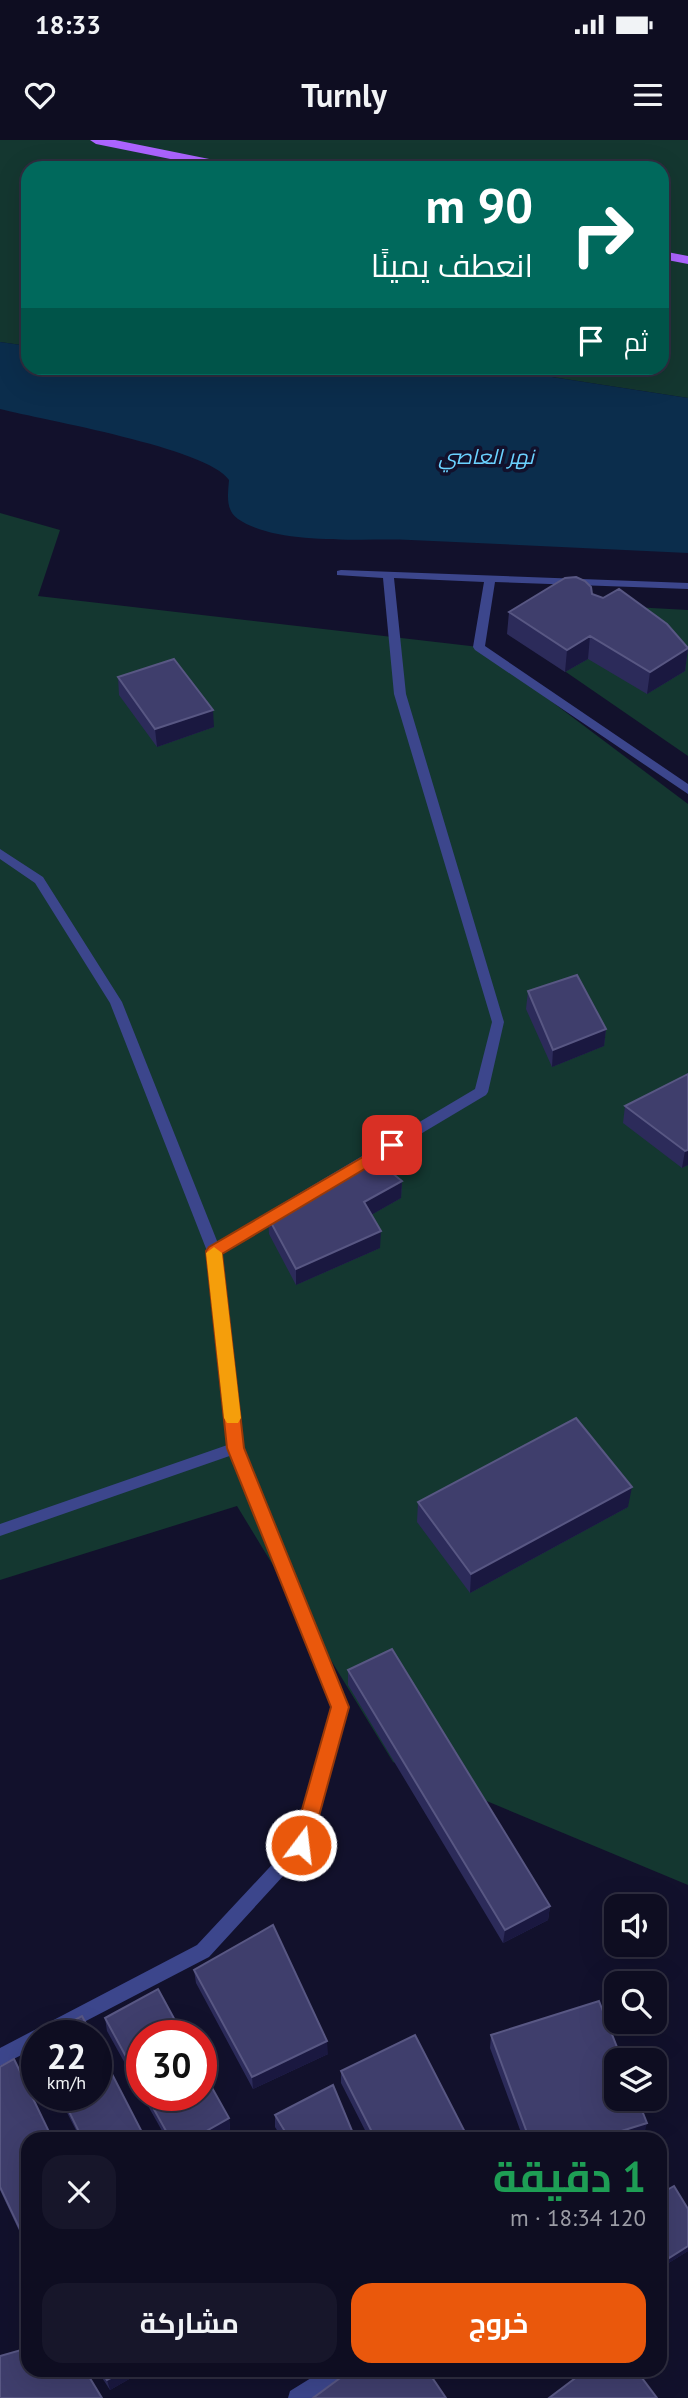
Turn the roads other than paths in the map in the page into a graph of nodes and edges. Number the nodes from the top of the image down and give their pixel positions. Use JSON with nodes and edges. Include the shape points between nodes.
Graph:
{"nodes":[{"id":1,"x":96,"y":140,"type":"edge"},
{"id":2,"x":200,"y":161,"type":"edge"},
{"id":3,"x":669,"y":256,"type":"edge"},
{"id":4,"x":688,"y":260,"type":"edge"},
{"id":5,"x":341,"y":573,"type":"dead end"},
{"id":6,"x":388,"y":574,"type":"junction"},
{"id":7,"x":491,"y":579,"type":"junction"},
{"id":8,"x":688,"y":586,"type":"edge"},
{"id":9,"x":688,"y":790,"type":"edge"},
{"id":10,"x":0,"y":853,"type":"edge"},
{"id":11,"x":214,"y":1251,"type":"junction"},
{"id":12,"x":236,"y":1448,"type":"junction"},
{"id":13,"x":0,"y":1530,"type":"edge"},
{"id":14,"x":71,"y":2020,"type":"edge"},
{"id":15,"x":21,"y":2046,"type":"edge"},
{"id":16,"x":0,"y":2057,"type":"edge"},
{"id":17,"x":329,"y":2377,"type":"edge"},
{"id":18,"x":297,"y":2398,"type":"edge"}],
"edges":[{"from":1,"to":2,"type":"main road"},
{"from":3,"to":4,"type":"main road"},
{"from":5,"to":6,"type":"street"},
{"from":6,"to":7,"type":"street"},
{"from":6,"to":11,"type":"street","via":[[400,694],[498,1021],[481,1092]]},
{"from":7,"to":8,"type":"street"},
{"from":7,"to":9,"type":"street","via":[[479,647]]},
{"from":10,"to":11,"type":"street","via":[[39,880],[116,1002]]},
{"from":11,"to":12,"type":"street"},
{"from":12,"to":13,"type":"street"},
{"from":12,"to":14,"type":"street","via":[[340,1707],[301,1845],[203,1951]]},
{"from":15,"to":16,"type":"street"},
{"from":17,"to":18,"type":"street"}]}
